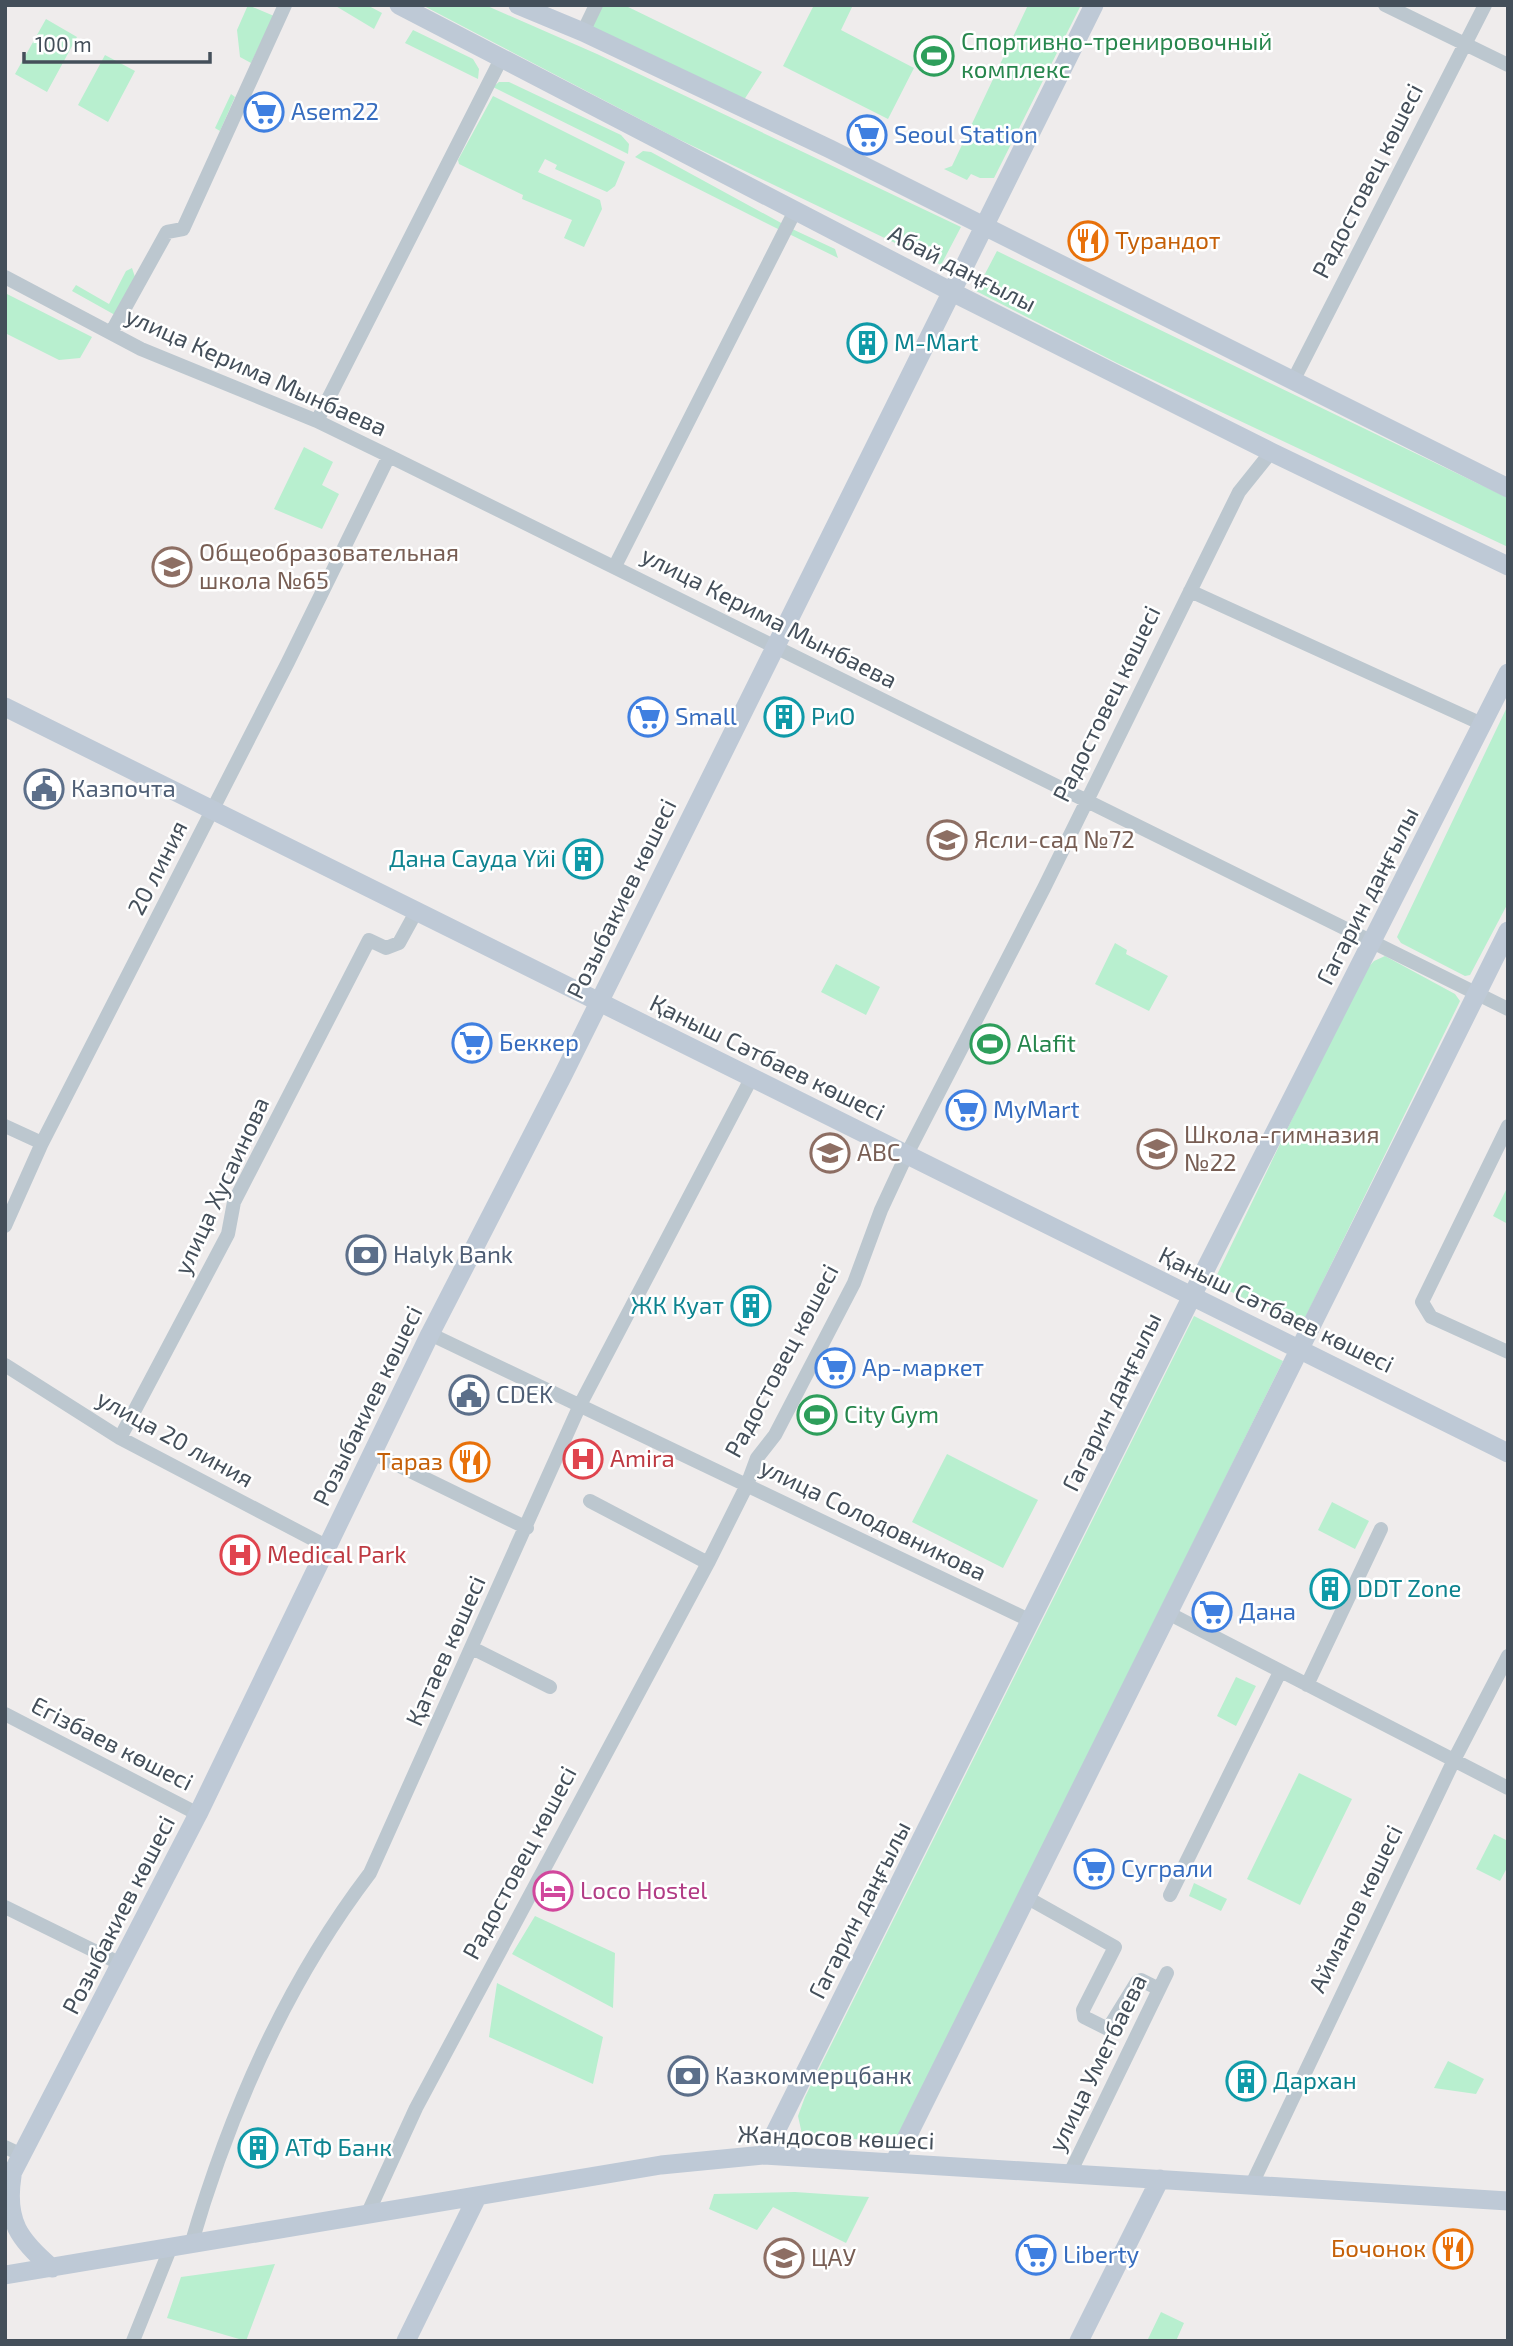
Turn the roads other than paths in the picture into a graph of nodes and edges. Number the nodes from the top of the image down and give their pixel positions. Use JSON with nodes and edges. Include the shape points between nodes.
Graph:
{"nodes":[{"id":1,"x":285,"y":5,"type":"edge"},
{"id":2,"x":399,"y":5,"type":"edge"},
{"id":3,"x":519,"y":5,"type":"edge"},
{"id":4,"x":596,"y":5,"type":"edge"},
{"id":5,"x":1094,"y":5,"type":"edge"},
{"id":6,"x":1385,"y":5,"type":"edge"},
{"id":7,"x":1485,"y":5,"type":"edge"},
{"id":8,"x":583,"y":32,"type":"junction"},
{"id":9,"x":1466,"y":44,"type":"junction"},
{"id":10,"x":501,"y":59,"type":"junction"},
{"id":11,"x":1508,"y":65,"type":"edge"},
{"id":12,"x":795,"y":211,"type":"junction"},
{"id":13,"x":983,"y":227,"type":"junction"},
{"id":14,"x":5,"y":277,"type":"edge"},
{"id":15,"x":952,"y":292,"type":"junction"},
{"id":16,"x":111,"y":333,"type":"junction"},
{"id":17,"x":1294,"y":379,"type":"junction"},
{"id":18,"x":317,"y":421,"type":"junction"},
{"id":19,"x":1270,"y":452,"type":"junction"},
{"id":20,"x":389,"y":456,"type":"junction"},
{"id":21,"x":1508,"y":488,"type":"edge"},
{"id":22,"x":615,"y":566,"type":"junction"},
{"id":23,"x":1508,"y":566,"type":"edge"},
{"id":24,"x":1190,"y":591,"type":"junction"},
{"id":25,"x":774,"y":646,"type":"junction"},
{"id":26,"x":1508,"y":673,"type":"edge"},
{"id":27,"x":5,"y":707,"type":"edge"},
{"id":28,"x":1482,"y":724,"type":"junction"},
{"id":29,"x":1087,"y":801,"type":"junction"},
{"id":30,"x":213,"y":810,"type":"junction"},
{"id":31,"x":416,"y":912,"type":"junction"},
{"id":32,"x":1508,"y":931,"type":"edge"},
{"id":33,"x":1374,"y":940,"type":"junction"},
{"id":34,"x":1476,"y":992,"type":"junction"},
{"id":35,"x":599,"y":1002,"type":"junction"},
{"id":36,"x":1508,"y":1009,"type":"edge"},
{"id":37,"x":752,"y":1077,"type":"junction"},
{"id":38,"x":5,"y":1126,"type":"edge"},
{"id":39,"x":1508,"y":1126,"type":"edge"},
{"id":40,"x":42,"y":1143,"type":"junction"},
{"id":41,"x":906,"y":1154,"type":"junction"},
{"id":42,"x":5,"y":1226,"type":"edge"},
{"id":43,"x":1192,"y":1295,"type":"junction"},
{"id":44,"x":430,"y":1335,"type":"junction"},
{"id":45,"x":1300,"y":1349,"type":"junction"},
{"id":46,"x":1508,"y":1352,"type":"edge"},
{"id":47,"x":5,"y":1365,"type":"edge"},
{"id":48,"x":580,"y":1405,"type":"junction"},
{"id":49,"x":120,"y":1438,"type":"junction"},
{"id":50,"x":373,"y":1453,"type":"junction"},
{"id":51,"x":1508,"y":1453,"type":"edge"},
{"id":52,"x":747,"y":1485,"type":"junction"},
{"id":53,"x":590,"y":1501,"type":"dead end"},
{"id":54,"x":527,"y":1528,"type":"junction"},
{"id":55,"x":1381,"y":1529,"type":"dead end"},
{"id":56,"x":327,"y":1546,"type":"junction"},
{"id":57,"x":708,"y":1563,"type":"junction"},
{"id":58,"x":1168,"y":1613,"type":"junction"},
{"id":59,"x":1031,"y":1621,"type":"junction"},
{"id":60,"x":472,"y":1648,"type":"junction"},
{"id":61,"x":1508,"y":1656,"type":"edge"},
{"id":62,"x":1280,"y":1672,"type":"junction"},
{"id":63,"x":1307,"y":1685,"type":"junction"},
{"id":64,"x":550,"y":1687,"type":"dead end"},
{"id":65,"x":5,"y":1714,"type":"edge"},
{"id":66,"x":1454,"y":1760,"type":"junction"},
{"id":67,"x":1508,"y":1788,"type":"edge"},
{"id":68,"x":198,"y":1814,"type":"junction"},
{"id":69,"x":1170,"y":1895,"type":"dead end"},
{"id":70,"x":1027,"y":1897,"type":"junction"},
{"id":71,"x":5,"y":1907,"type":"edge"},
{"id":72,"x":121,"y":1964,"type":"junction"},
{"id":73,"x":1167,"y":1973,"type":"dead end"},
{"id":74,"x":1159,"y":1989,"type":"junction"},
{"id":75,"x":764,"y":2155,"type":"junction"},
{"id":76,"x":894,"y":2164,"type":"junction"},
{"id":77,"x":11,"y":2165,"type":"edge"},
{"id":78,"x":1070,"y":2173,"type":"junction"},
{"id":79,"x":1160,"y":2179,"type":"junction"},
{"id":80,"x":1252,"y":2184,"type":"junction"},
{"id":81,"x":477,"y":2197,"type":"junction"},
{"id":82,"x":1508,"y":2201,"type":"edge"},
{"id":83,"x":367,"y":2215,"type":"junction"},
{"id":84,"x":191,"y":2245,"type":"junction"},
{"id":85,"x":170,"y":2249,"type":"junction"},
{"id":86,"x":52,"y":2268,"type":"junction"},
{"id":87,"x":5,"y":2275,"type":"edge"},
{"id":88,"x":133,"y":2341,"type":"edge"},
{"id":89,"x":406,"y":2341,"type":"edge"},
{"id":90,"x":1079,"y":2341,"type":"edge"}],
"edges":[{"from":1,"to":16,"type":"street","via":[[183,229],[167,232]]},
{"from":2,"to":10,"type":"main road","name":"Абай даңғылы"},
{"from":3,"to":8,"type":"main road","name":"Абай даңғылы"},
{"from":4,"to":8,"type":"street"},
{"from":5,"to":13,"type":"main road"},
{"from":6,"to":9,"type":"street"},
{"from":7,"to":9,"type":"street","name":"Радостовец көшесі"},
{"from":8,"to":13,"type":"main road","name":"Абай даңғылы"},
{"from":9,"to":11,"type":"street"},
{"from":9,"to":17,"type":"street","name":"Радостовец көшесі"},
{"from":10,"to":12,"type":"main road","name":"Абай даңғылы"},
{"from":10,"to":18,"type":"street"},
{"from":12,"to":15,"type":"main road","name":"Абай даңғылы"},
{"from":12,"to":22,"type":"street"},
{"from":13,"to":15,"type":"main road"},
{"from":13,"to":17,"type":"main road","name":"Абай даңғылы"},
{"from":14,"to":16,"type":"street","name":"улица Керима Мынбаева"},
{"from":15,"to":19,"type":"main road","name":"Абай даңғылы"},
{"from":15,"to":25,"type":"main road","name":"Розыбакиев көшесі"},
{"from":16,"to":18,"type":"street","name":"улица Керима Мынбаева"},
{"from":17,"to":21,"type":"main road","name":"Абай даңғылы"},
{"from":18,"to":20,"type":"street","name":"улица Керима Мынбаева"},
{"from":19,"to":23,"type":"main road","name":"Абай даңғылы"},
{"from":19,"to":24,"type":"street","name":"Радостовец көшесі","via":[[1239,492]]},
{"from":20,"to":22,"type":"street","name":"улица Керима Мынбаева"},
{"from":20,"to":30,"type":"street","name":"20 линия"},
{"from":22,"to":25,"type":"street","name":"улица Керима Мынбаева"},
{"from":24,"to":28,"type":"street"},
{"from":24,"to":29,"type":"street","name":"Радостовец көшесі"},
{"from":25,"to":29,"type":"street","name":"улица Керима Мынбаева"},
{"from":25,"to":35,"type":"main road","name":"Розыбакиев көшесі"},
{"from":26,"to":28,"type":"main road","name":"Гагарин даңғылы"},
{"from":27,"to":30,"type":"main road","name":"Қаныш Сәтбаев көшесі"},
{"from":28,"to":33,"type":"main road","name":"Гагарин даңғылы"},
{"from":29,"to":33,"type":"street","name":"улица Керима Мынбаева"},
{"from":29,"to":41,"type":"street","name":"Радостовец көшесі"},
{"from":30,"to":31,"type":"main road","name":"Қаныш Сәтбаев көшесі"},
{"from":30,"to":40,"type":"street","name":"20 линия"},
{"from":31,"to":35,"type":"main road","name":"Қаныш Сәтбаев көшесі"},
{"from":31,"to":49,"type":"street","name":"улица Хусаинова","via":[[399,943],[386,948],[369,940],[234,1202],[228,1234]]},
{"from":32,"to":34,"type":"main road"},
{"from":33,"to":34,"type":"street","name":"улица Керима Мынбаева"},
{"from":33,"to":43,"type":"main road","name":"Гагарин даңғылы"},
{"from":34,"to":36,"type":"street","name":"улица Керима Мынбаева"},
{"from":34,"to":45,"type":"main road"},
{"from":35,"to":37,"type":"main road","name":"Қаныш Сәтбаев көшесі"},
{"from":35,"to":44,"type":"main road","name":"Розыбакиев көшесі"},
{"from":37,"to":41,"type":"main road","name":"Қаныш Сәтбаев көшесі"},
{"from":37,"to":48,"type":"street","name":"Қатаев көшесі"},
{"from":38,"to":40,"type":"street"},
{"from":39,"to":46,"type":"street","via":[[1422,1302],[1431,1317]]},
{"from":40,"to":42,"type":"street","name":"20 линия"},
{"from":41,"to":43,"type":"main road","name":"Қаныш Сәтбаев көшесі"},
{"from":41,"to":52,"type":"street","name":"Радостовец көшесі","via":[[854,1283],[775,1435],[757,1458]]},
{"from":43,"to":45,"type":"main road","name":"Қаныш Сәтбаев көшесі"},
{"from":43,"to":59,"type":"main road","name":"Гагарин даңғылы"},
{"from":44,"to":48,"type":"street","name":"улица Солодовникова"},
{"from":44,"to":50,"type":"main road","name":"Розыбакиев көшесі"},
{"from":45,"to":51,"type":"main road","name":"Қаныш Сәтбаев көшесі"},
{"from":45,"to":58,"type":"main road"},
{"from":47,"to":49,"type":"street","name":"улица 20 линия"},
{"from":48,"to":52,"type":"street","name":"улица Солодовникова"},
{"from":48,"to":54,"type":"street","name":"Қатаев көшесі"},
{"from":49,"to":56,"type":"street","name":"улица 20 линия"},
{"from":50,"to":54,"type":"street"},
{"from":50,"to":56,"type":"main road","name":"Розыбакиев көшесі"},
{"from":52,"to":57,"type":"street","name":"Радостовец көшесі"},
{"from":52,"to":59,"type":"street","name":"улица Солодовникова"},
{"from":53,"to":57,"type":"street"},
{"from":54,"to":60,"type":"street","name":"Қатаев көшесі"},
{"from":55,"to":63,"type":"street"},
{"from":56,"to":68,"type":"main road","name":"Розыбакиев көшесі"},
{"from":57,"to":83,"type":"street","name":"Радостовец көшесі","via":[[416,2108]]},
{"from":58,"to":62,"type":"street"},
{"from":58,"to":70,"type":"main road"},
{"from":59,"to":75,"type":"main road","name":"Гагарин даңғылы"},
{"from":60,"to":64,"type":"street"},
{"from":60,"to":84,"type":"street","name":"Қатаев көшесі","via":[[370,1872],[332,1922],[271,2036],[208,2187]]},
{"from":61,"to":66,"type":"street","name":"Айманов көшесі"},
{"from":62,"to":63,"type":"street"},
{"from":62,"to":69,"type":"street"},
{"from":63,"to":66,"type":"street"},
{"from":65,"to":68,"type":"street","name":"Егізбаев көшесі"},
{"from":66,"to":67,"type":"street"},
{"from":66,"to":80,"type":"street","name":"Айманов көшесі"},
{"from":68,"to":72,"type":"main road","name":"Розыбакиев көшесі"},
{"from":70,"to":74,"type":"street","via":[[1115,1947],[1083,2010],[1084,2017],[1108,2029],[1137,1982]]},
{"from":70,"to":76,"type":"main road"},
{"from":71,"to":72,"type":"street"},
{"from":72,"to":77,"type":"main road","name":"Розыбакиев көшесі"},
{"from":73,"to":74,"type":"street","name":"улица Уметбаева"},
{"from":74,"to":78,"type":"street","name":"улица Уметбаева"},
{"from":75,"to":76,"type":"main road","name":"Жандосов көшесі"},
{"from":75,"to":81,"type":"main road","name":"Жандосов көшесі","via":[[661,2165]]},
{"from":76,"to":78,"type":"main road","name":"Жандосов көшесі"},
{"from":77,"to":86,"type":"main road","via":[[9,2197],[17,2231],[28,2248]]},
{"from":78,"to":79,"type":"main road","name":"Жандосов көшесі"},
{"from":79,"to":80,"type":"main road","name":"Жандосов көшесі"},
{"from":79,"to":90,"type":"main road"},
{"from":80,"to":82,"type":"main road","name":"Жандосов көшесі"},
{"from":81,"to":83,"type":"main road","name":"Жандосов көшесі"},
{"from":81,"to":89,"type":"main road"},
{"from":83,"to":84,"type":"main road","name":"Жандосов көшесі"},
{"from":84,"to":85,"type":"main road","name":"Жандосов көшесі"},
{"from":85,"to":86,"type":"main road"},
{"from":85,"to":88,"type":"street"},
{"from":86,"to":87,"type":"main road"}]}
